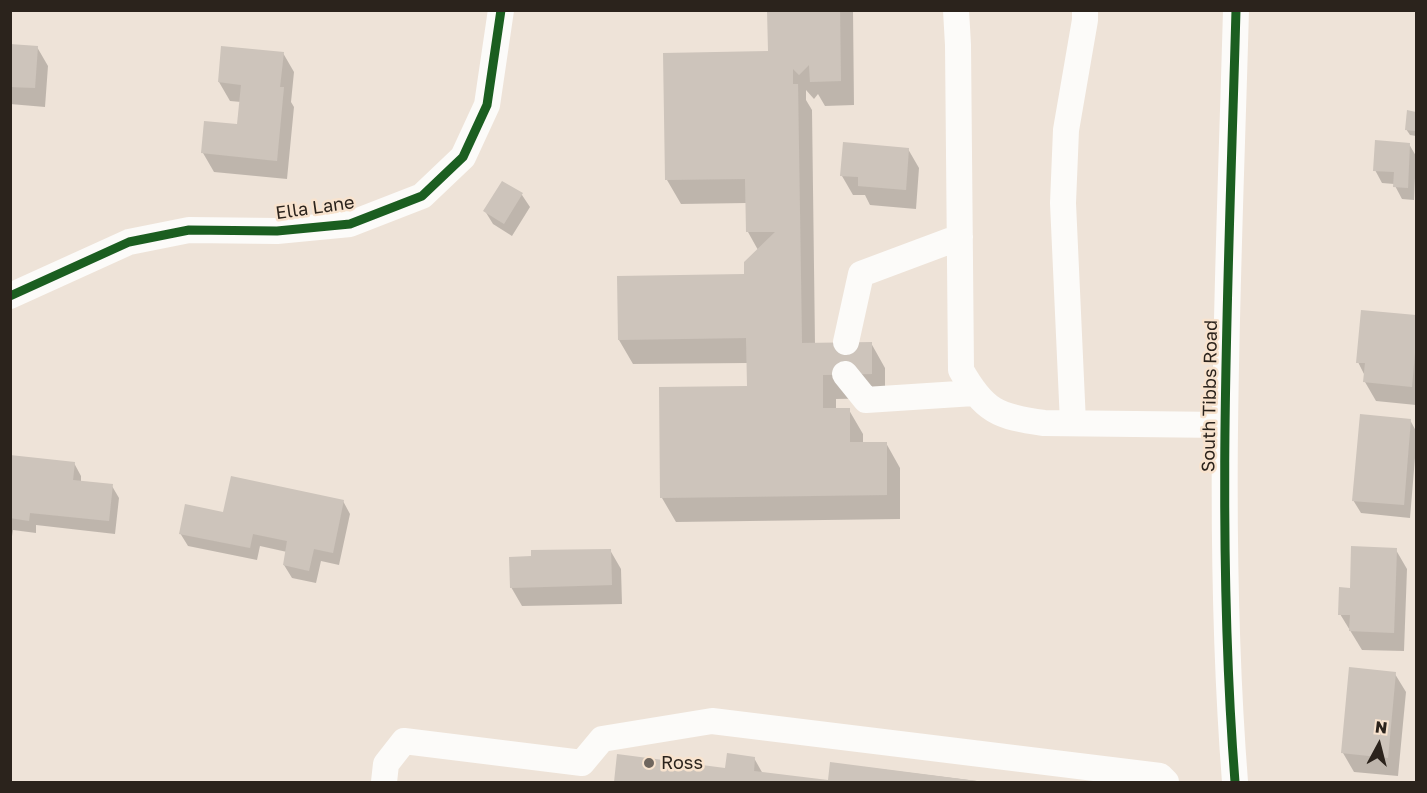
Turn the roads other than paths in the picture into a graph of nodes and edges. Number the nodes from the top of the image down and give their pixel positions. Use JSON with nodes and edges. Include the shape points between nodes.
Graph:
{"nodes":[{"id":1,"x":501,"y":10,"type":"edge"},
{"id":2,"x":956,"y":10,"type":"edge"},
{"id":3,"x":1085,"y":10,"type":"edge"},
{"id":4,"x":1236,"y":10,"type":"edge"},
{"id":5,"x":960,"y":237,"type":"junction"},
{"id":6,"x":10,"y":296,"type":"edge"},
{"id":7,"x":846,"y":342,"type":"dead end"},
{"id":8,"x":845,"y":374,"type":"dead end"},
{"id":9,"x":974,"y":393,"type":"junction"},
{"id":10,"x":1073,"y":423,"type":"junction"},
{"id":11,"x":1225,"y":425,"type":"junction"},
{"id":12,"x":384,"y":783,"type":"edge"},
{"id":13,"x":1166,"y":783,"type":"edge"},
{"id":14,"x":1235,"y":783,"type":"edge"}],
"edges":[{"from":1,"to":6,"type":"street","name":"Ella Lane","via":[[487,105],[463,158],[422,196],[350,224],[277,231],[189,230],[129,242]]},
{"from":2,"to":5,"type":"street"},
{"from":3,"to":10,"type":"street","via":[[1066,130],[1063,203]]},
{"from":4,"to":11,"type":"street","name":"South Tibbs Road"},
{"from":5,"to":7,"type":"street","via":[[861,274]]},
{"from":5,"to":9,"type":"street","via":[[962,370]]},
{"from":8,"to":9,"type":"street","via":[[866,400]]},
{"from":9,"to":10,"type":"street","via":[[990,408],[1014,419]]},
{"from":10,"to":11,"type":"street"},
{"from":11,"to":14,"type":"street","name":"South Tibbs Road","via":[[1228,695]]},
{"from":12,"to":13,"type":"street","via":[[386,764],[404,741],[582,763],[602,739],[712,721],[1161,776]]}]}
